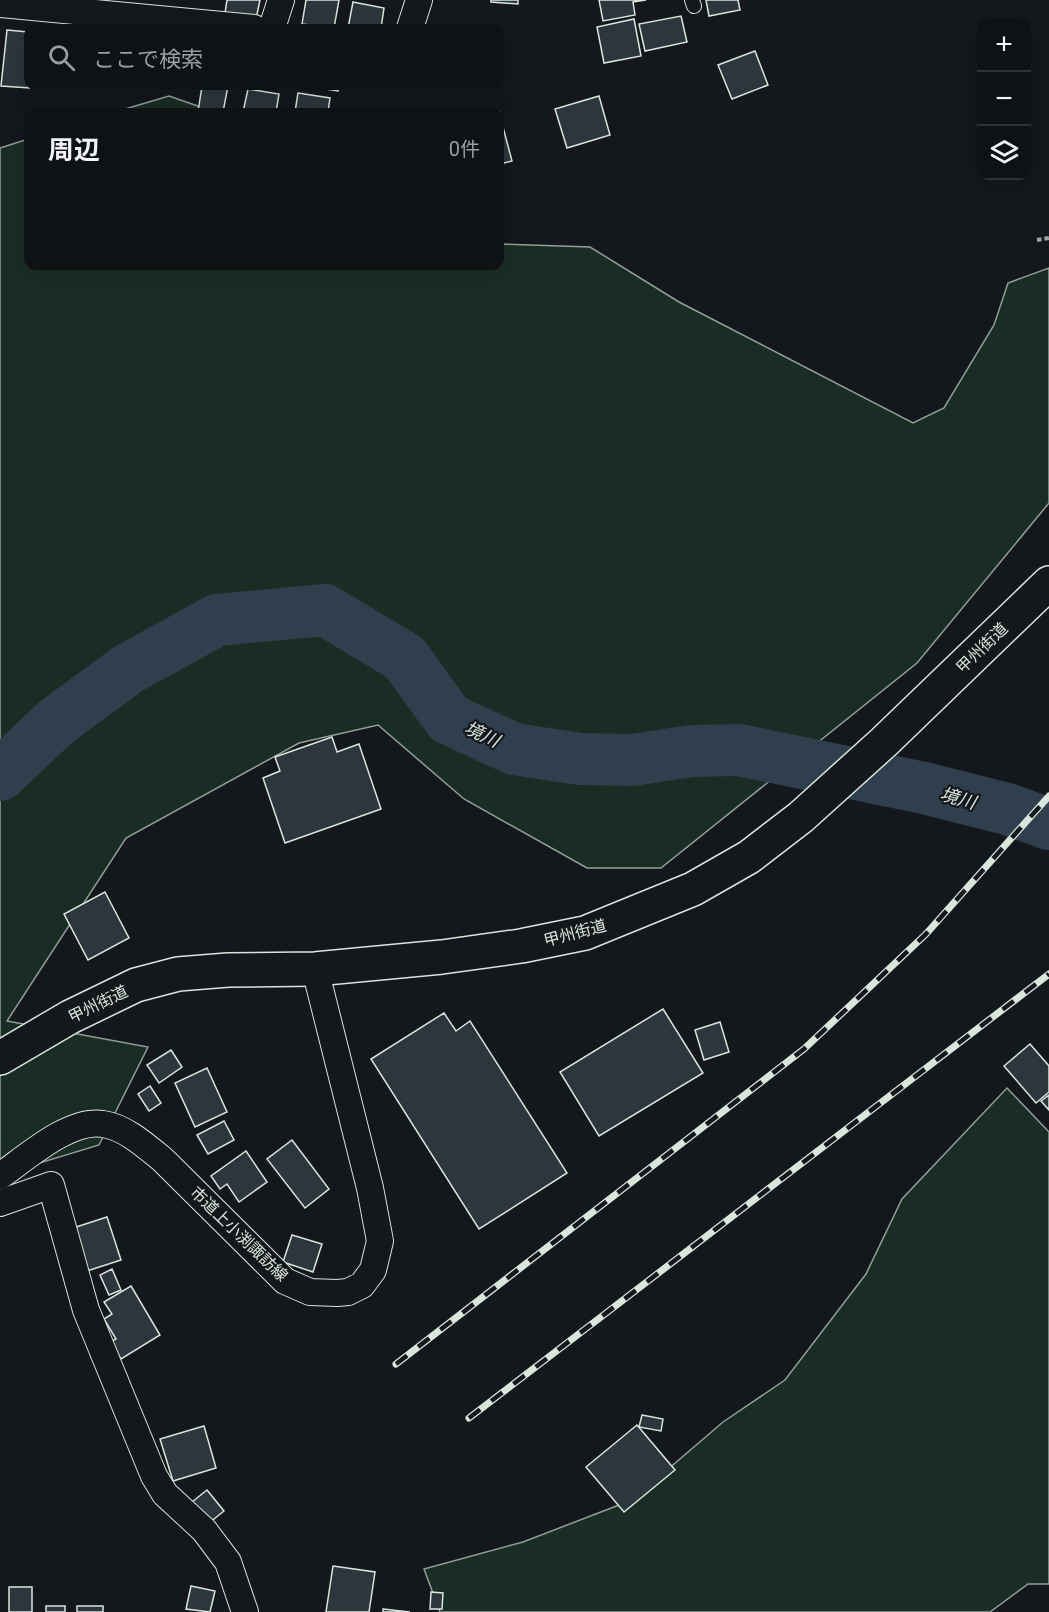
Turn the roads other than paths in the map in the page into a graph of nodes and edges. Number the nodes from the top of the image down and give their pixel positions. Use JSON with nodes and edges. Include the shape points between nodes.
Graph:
{"nodes":[{"id":1,"x":281,"y":0,"type":"edge"},
{"id":2,"x":418,"y":0,"type":"edge"},
{"id":3,"x":0,"y":4,"type":"edge"},
{"id":4,"x":212,"y":24,"type":"edge"},
{"id":5,"x":273,"y":24,"type":"edge"},
{"id":6,"x":411,"y":24,"type":"edge"},
{"id":7,"x":1049,"y":583,"type":"edge"},
{"id":8,"x":315,"y":969,"type":"junction"},
{"id":9,"x":0,"y":1058,"type":"edge"},
{"id":10,"x":0,"y":1176,"type":"edge"},
{"id":11,"x":0,"y":1203,"type":"edge"},
{"id":12,"x":245,"y":1612,"type":"edge"}],
"edges":[{"from":1,"to":5,"type":"street"},
{"from":2,"to":6,"type":"street"},
{"from":3,"to":4,"type":"street"},
{"from":7,"to":8,"type":"highway","name":"甲州街道","via":[[801,817],[749,857],[693,890],[585,933],[522,946]]},
{"from":8,"to":9,"type":"highway","name":"甲州街道","via":[[228,969],[136,985],[70,1017]]},
{"from":8,"to":10,"type":"street","name":"市道上小渕諏訪線","via":[[380,1240],[373,1270],[362,1285],[348,1292],[310,1292],[285,1281],[146,1145],[103,1124],[65,1133]]},
{"from":11,"to":12,"type":"street","via":[[51,1185],[86,1310],[154,1476],[165,1494],[204,1530],[228,1562]]}]}
